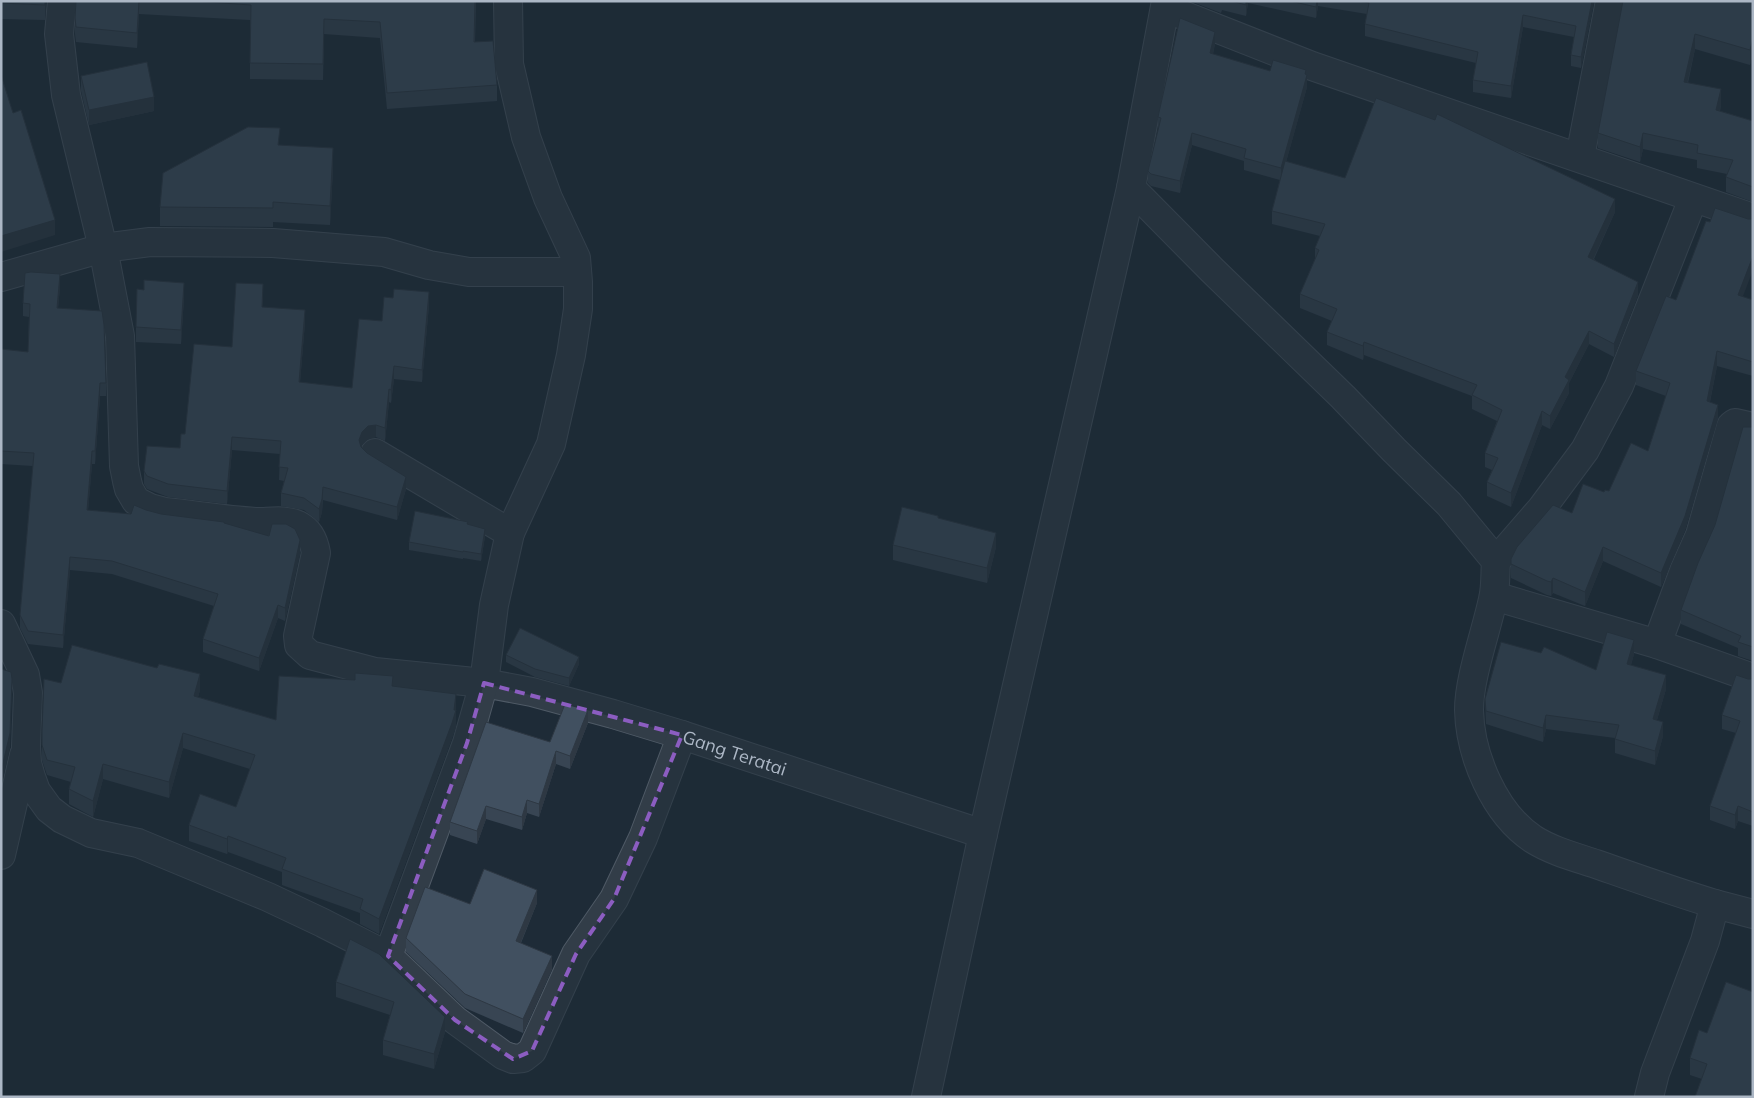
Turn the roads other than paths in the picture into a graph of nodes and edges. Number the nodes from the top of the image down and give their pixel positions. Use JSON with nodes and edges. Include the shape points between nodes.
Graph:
{"nodes":[{"id":1,"x":62,"y":1,"type":"edge"},
{"id":2,"x":508,"y":1,"type":"edge"},
{"id":3,"x":1610,"y":1,"type":"edge"},
{"id":4,"x":1166,"y":5,"type":"edge"},
{"id":5,"x":1580,"y":157,"type":"junction"},
{"id":6,"x":1131,"y":188,"type":"junction"},
{"id":7,"x":1693,"y":199,"type":"junction"},
{"id":8,"x":1753,"y":218,"type":"edge"},
{"id":9,"x":103,"y":248,"type":"junction"},
{"id":10,"x":577,"y":272,"type":"junction"},
{"id":11,"x":1,"y":277,"type":"edge"},
{"id":12,"x":1753,"y":427,"type":"edge"},
{"id":13,"x":376,"y":453,"type":"dead end"},
{"id":14,"x":510,"y":533,"type":"junction"},
{"id":15,"x":1496,"y":561,"type":"junction"},
{"id":16,"x":1494,"y":596,"type":"junction"},
{"id":17,"x":1,"y":624,"type":"edge"},
{"id":18,"x":1657,"y":644,"type":"junction"},
{"id":19,"x":1753,"y":678,"type":"edge"},
{"id":20,"x":484,"y":683,"type":"junction"},
{"id":21,"x":682,"y":735,"type":"junction"},
{"id":22,"x":26,"y":746,"type":"junction"},
{"id":23,"x":983,"y":834,"type":"junction"},
{"id":24,"x":1,"y":855,"type":"edge"},
{"id":25,"x":1715,"y":904,"type":"junction"},
{"id":26,"x":1753,"y":914,"type":"edge"},
{"id":27,"x":388,"y":956,"type":"junction"},
{"id":28,"x":926,"y":1097,"type":"edge"},
{"id":29,"x":1649,"y":1097,"type":"edge"}],
"edges":[{"from":1,"to":9,"type":"street","name":"Gang Teratai","via":[[59,34],[66,95]]},
{"from":2,"to":10,"type":"street","via":[[509,64],[526,137],[548,198],[576,258]]},
{"from":3,"to":5,"type":"street"},
{"from":4,"to":5,"type":"street","via":[[1312,66]]},
{"from":4,"to":6,"type":"street"},
{"from":5,"to":7,"type":"street"},
{"from":6,"to":15,"type":"street","via":[[1449,504]]},
{"from":6,"to":23,"type":"street"},
{"from":7,"to":8,"type":"street"},
{"from":7,"to":15,"type":"street","via":[[1619,386],[1585,450],[1542,508]]},
{"from":9,"to":10,"type":"street","via":[[150,242],[273,244],[384,252],[469,272]]},
{"from":9,"to":11,"type":"street"},
{"from":9,"to":20,"type":"street","name":"Gang Teratai","via":[[120,336],[124,466],[132,496],[144,505],[165,512],[284,522],[297,524],[308,533],[316,553],[298,636],[299,645],[310,655],[375,672]]},
{"from":10,"to":14,"type":"street","via":[[578,309],[551,444]]},
{"from":12,"to":18,"type":"street","via":[[1735,423],[1731,426],[1700,536]]},
{"from":13,"to":14,"type":"street"},
{"from":14,"to":20,"type":"street","via":[[494,605]]},
{"from":15,"to":16,"type":"street"},
{"from":16,"to":18,"type":"street"},
{"from":16,"to":25,"type":"street","via":[[1469,709],[1475,750],[1485,779],[1498,801],[1514,822],[1533,838],[1553,848]]},
{"from":17,"to":22,"type":"street","via":[[18,659],[28,693]]},
{"from":18,"to":19,"type":"street"},
{"from":20,"to":21,"type":"street","name":"Gang Teratai","via":[[532,692]]},
{"from":20,"to":27,"type":"street","via":[[467,743]]},
{"from":21,"to":23,"type":"street","name":"Gang Teratai"},
{"from":21,"to":27,"type":"street","via":[[643,838],[614,900],[576,954],[532,1051],[523,1058],[503,1055],[455,1020]]},
{"from":22,"to":24,"type":"street"},
{"from":22,"to":27,"type":"street","via":[[27,763],[36,791],[49,809],[62,819],[91,833],[138,843],[268,896]]},
{"from":23,"to":28,"type":"street"},
{"from":25,"to":26,"type":"street"},
{"from":25,"to":29,"type":"street","via":[[1705,941]]}]}
